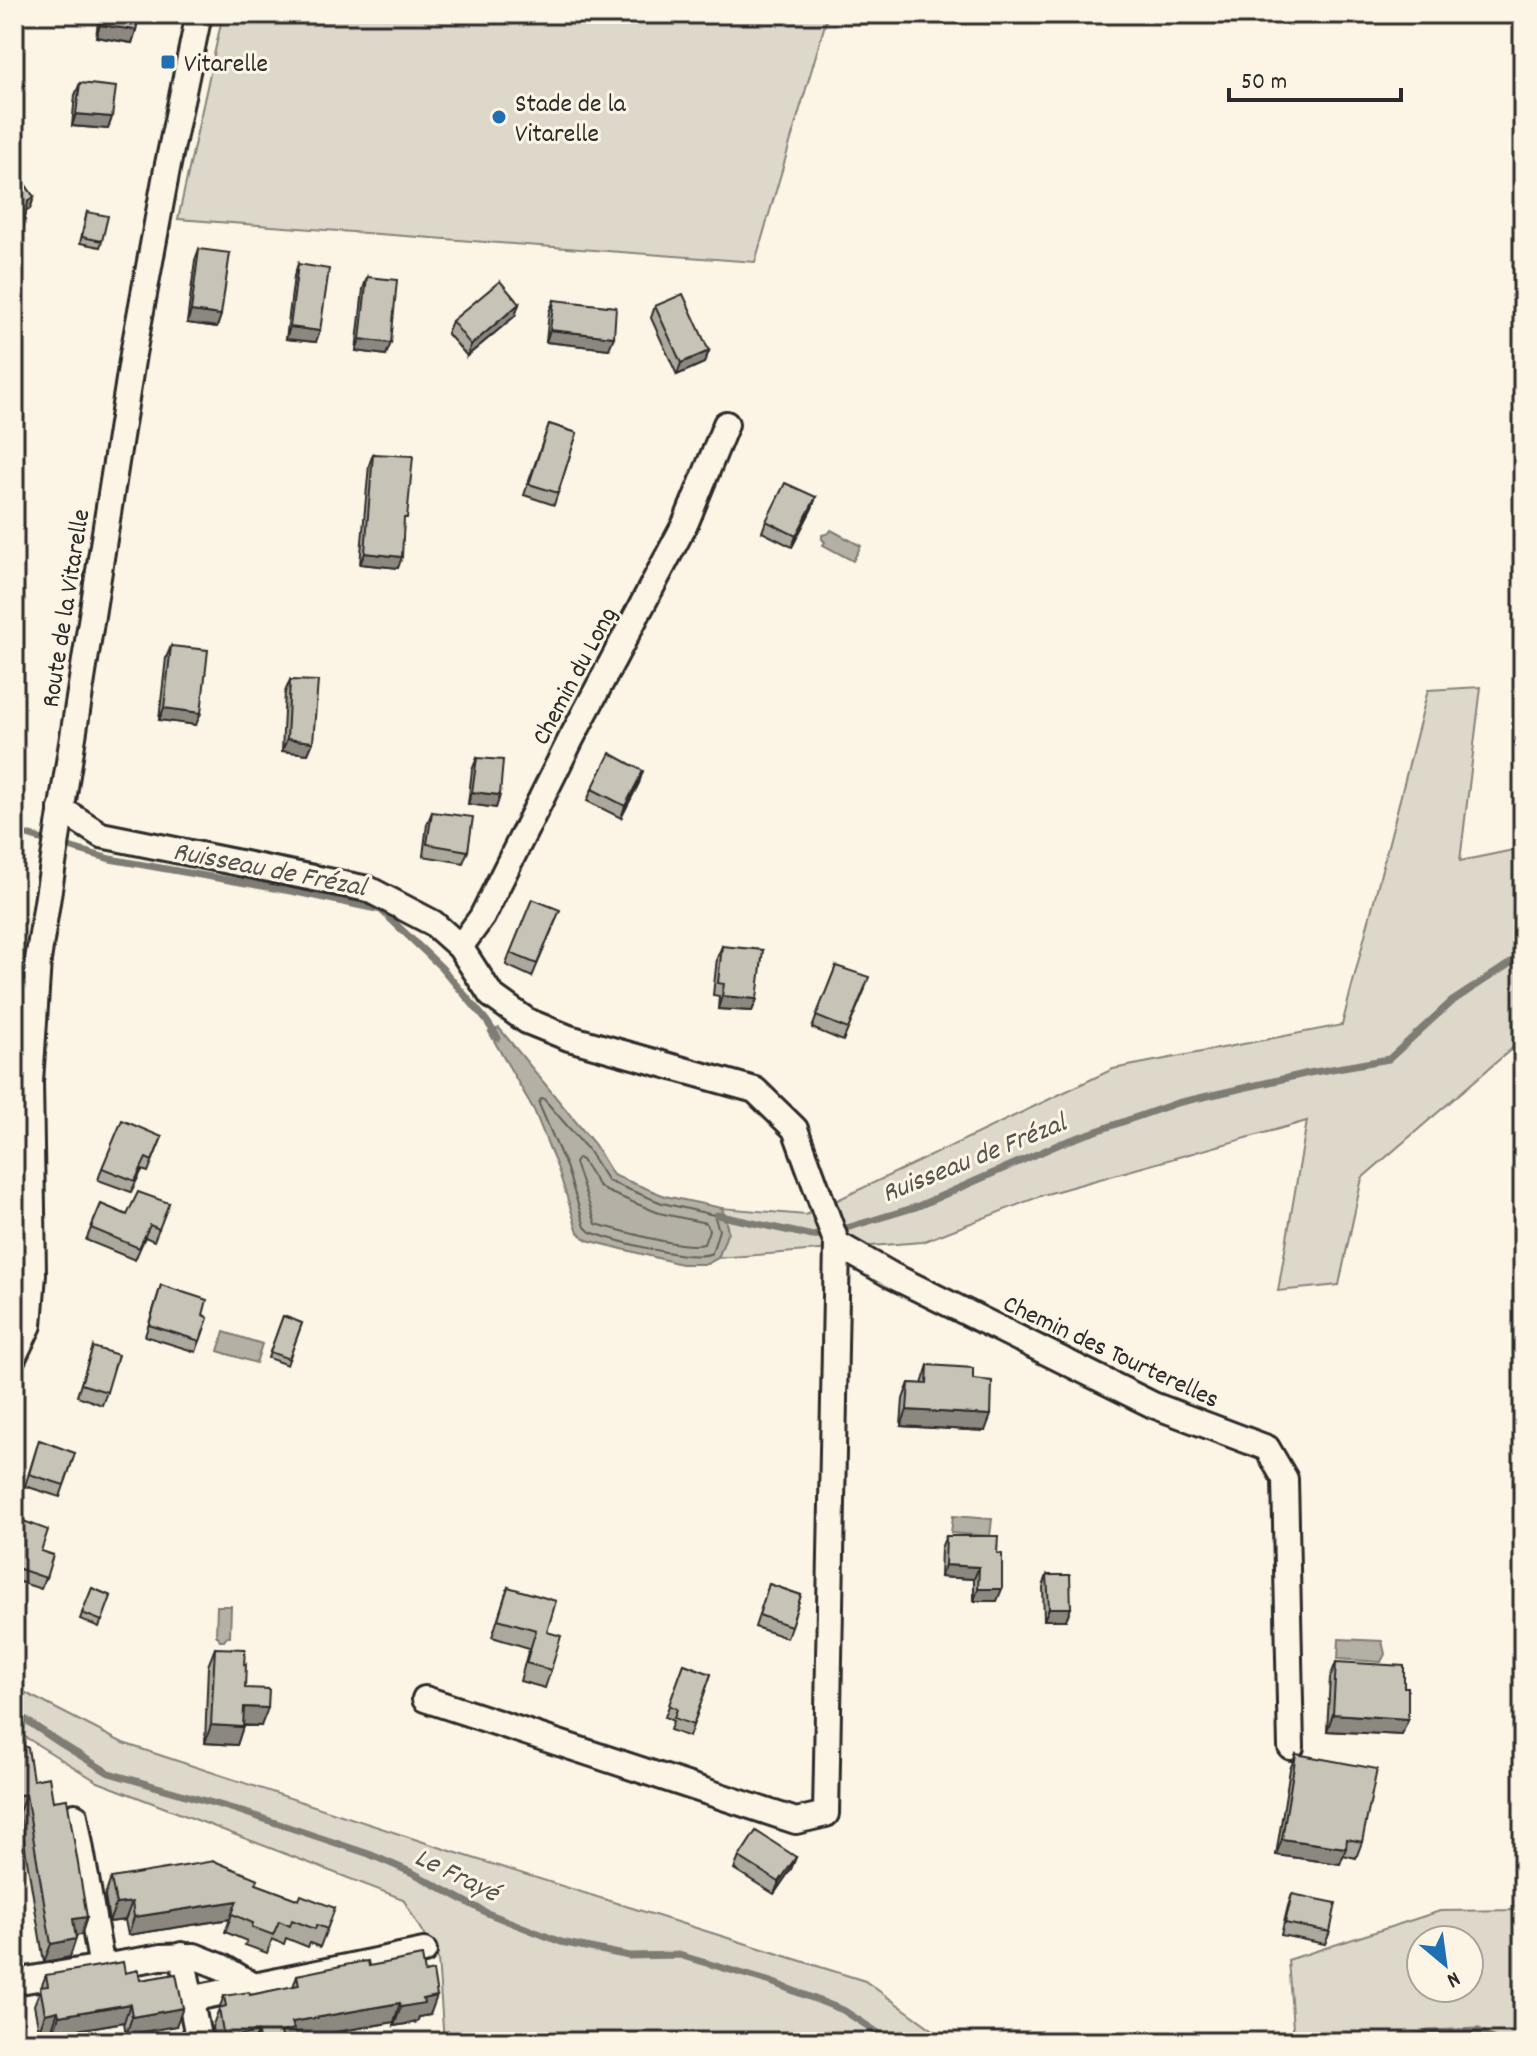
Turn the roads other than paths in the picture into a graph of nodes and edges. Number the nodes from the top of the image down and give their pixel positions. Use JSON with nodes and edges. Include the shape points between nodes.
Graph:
{"nodes":[{"id":1,"x":199,"y":14,"type":"edge"},
{"id":2,"x":726,"y":424,"type":"dead end"},
{"id":3,"x":59,"y":817,"type":"junction"},
{"id":4,"x":460,"y":947,"type":"junction"},
{"id":5,"x":837,"y":1244,"type":"junction"},
{"id":6,"x":14,"y":1356,"type":"edge"},
{"id":7,"x":425,"y":1699,"type":"dead end"},
{"id":8,"x":1291,"y":1747,"type":"dead end"},
{"id":9,"x":75,"y":1816,"type":"dead end"},
{"id":10,"x":424,"y":1951,"type":"dead end"},
{"id":11,"x":182,"y":1955,"type":"junction"},
{"id":12,"x":102,"y":1968,"type":"junction"},
{"id":13,"x":14,"y":1982,"type":"edge"},
{"id":14,"x":254,"y":1986,"type":"junction"},
{"id":15,"x":190,"y":1999,"type":"junction"},
{"id":16,"x":199,"y":2042,"type":"edge"}],
"edges":[{"from":1,"to":3,"type":"street","name":"Route de la Vitarelle","via":[[133,354]]},
{"from":2,"to":4,"type":"street","name":"Chemin du Long","via":[[686,522],[482,917]]},
{"from":3,"to":4,"type":"street","via":[[101,835],[368,889],[433,923]]},
{"from":3,"to":6,"type":"street","name":"Route de la Vitarelle","via":[[38,960],[30,1082],[29,1325]]},
{"from":4,"to":5,"type":"street","via":[[491,995],[527,1021],[569,1038],[755,1090],[795,1129]]},
{"from":5,"to":7,"type":"street","via":[[826,1814],[796,1821]]},
{"from":5,"to":8,"type":"street","name":"Chemin des Tourterelles","via":[[1153,1405],[1267,1448],[1285,1479]]},
{"from":9,"to":12,"type":"street"},
{"from":10,"to":14,"type":"street"},
{"from":11,"to":12,"type":"street"},
{"from":11,"to":14,"type":"street","via":[[214,1964]]},
{"from":11,"to":15,"type":"street"},
{"from":12,"to":13,"type":"street"},
{"from":14,"to":15,"type":"street"},
{"from":15,"to":16,"type":"street"}]}
